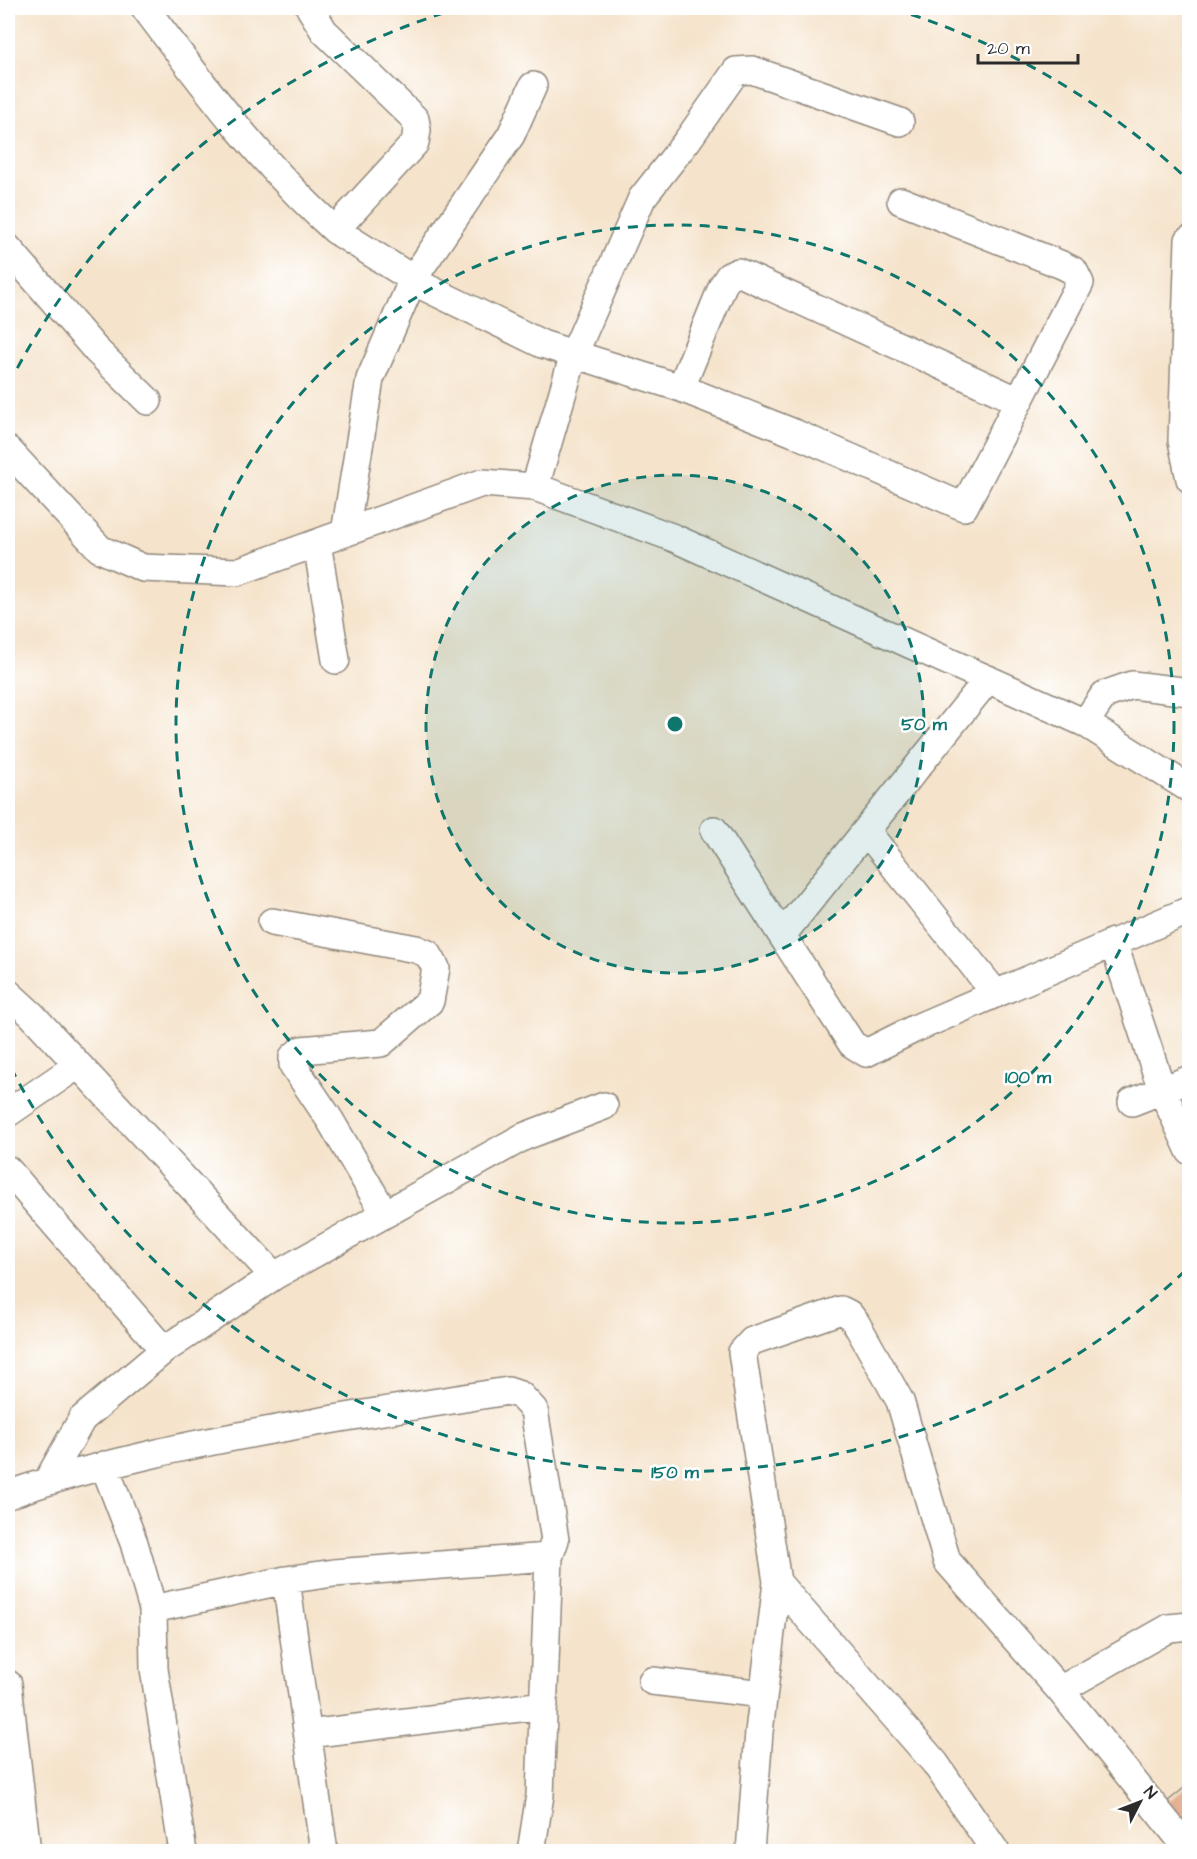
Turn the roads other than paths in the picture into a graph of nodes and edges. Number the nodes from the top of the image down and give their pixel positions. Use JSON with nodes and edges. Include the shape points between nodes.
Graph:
{"nodes":[{"id":1,"x":145,"y":8,"type":"edge"},
{"id":2,"x":310,"y":8,"type":"edge"},
{"id":3,"x":533,"y":86,"type":"dead end"},
{"id":4,"x":900,"y":122,"type":"dead end"},
{"id":5,"x":901,"y":201,"type":"dead end"},
{"id":6,"x":335,"y":230,"type":"junction"},
{"id":7,"x":1189,"y":240,"type":"edge"},
{"id":8,"x":8,"y":248,"type":"edge"},
{"id":9,"x":413,"y":279,"type":"junction"},
{"id":10,"x":574,"y":354,"type":"junction"},
{"id":11,"x":681,"y":388,"type":"junction"},
{"id":12,"x":148,"y":401,"type":"dead end"},
{"id":13,"x":1019,"y":401,"type":"junction"},
{"id":14,"x":8,"y":450,"type":"edge"},
{"id":15,"x":1190,"y":479,"type":"edge"},
{"id":16,"x":535,"y":487,"type":"junction"},
{"id":17,"x":345,"y":533,"type":"junction"},
{"id":18,"x":317,"y":543,"type":"junction"},
{"id":19,"x":336,"y":660,"type":"dead end"},
{"id":20,"x":988,"y":679,"type":"junction"},
{"id":21,"x":1190,"y":692,"type":"edge"},
{"id":22,"x":1085,"y":723,"type":"junction"},
{"id":23,"x":1190,"y":789,"type":"edge"},
{"id":24,"x":714,"y":830,"type":"dead end"},
{"id":25,"x":867,"y":832,"type":"junction"},
{"id":26,"x":1190,"y":910,"type":"edge"},
{"id":27,"x":272,"y":922,"type":"dead end"},
{"id":28,"x":782,"y":935,"type":"junction"},
{"id":29,"x":1113,"y":942,"type":"junction"},
{"id":30,"x":8,"y":993,"type":"edge"},
{"id":31,"x":996,"y":994,"type":"junction"},
{"id":32,"x":78,"y":1065,"type":"junction"},
{"id":33,"x":1190,"y":1079,"type":"edge"},
{"id":34,"x":1162,"y":1090,"type":"junction"},
{"id":35,"x":1132,"y":1102,"type":"dead end"},
{"id":36,"x":604,"y":1106,"type":"dead end"},
{"id":37,"x":8,"y":1113,"type":"edge"},
{"id":38,"x":1190,"y":1151,"type":"edge"},
{"id":39,"x":8,"y":1170,"type":"edge"},
{"id":40,"x":385,"y":1214,"type":"junction"},
{"id":41,"x":274,"y":1276,"type":"junction"},
{"id":42,"x":164,"y":1350,"type":"junction"},
{"id":43,"x":104,"y":1465,"type":"junction"},
{"id":44,"x":48,"y":1480,"type":"junction"},
{"id":45,"x":8,"y":1495,"type":"edge"},
{"id":46,"x":549,"y":1557,"type":"junction"},
{"id":47,"x":286,"y":1580,"type":"junction"},
{"id":48,"x":777,"y":1582,"type":"junction"},
{"id":49,"x":153,"y":1609,"type":"junction"},
{"id":50,"x":1190,"y":1626,"type":"edge"},
{"id":51,"x":652,"y":1681,"type":"dead end"},
{"id":52,"x":8,"y":1684,"type":"edge"},
{"id":53,"x":1060,"y":1690,"type":"junction"},
{"id":54,"x":763,"y":1694,"type":"junction"},
{"id":55,"x":544,"y":1705,"type":"junction"},
{"id":56,"x":308,"y":1734,"type":"junction"},
{"id":57,"x":27,"y":1851,"type":"edge"},
{"id":58,"x":183,"y":1851,"type":"edge"},
{"id":59,"x":324,"y":1851,"type":"edge"},
{"id":60,"x":531,"y":1851,"type":"edge"},
{"id":61,"x":750,"y":1851,"type":"edge"},
{"id":62,"x":996,"y":1851,"type":"edge"},
{"id":63,"x":1190,"y":1851,"type":"edge"}],
"edges":[{"from":1,"to":6,"type":"street","via":[[202,84],[305,204]]},
{"from":2,"to":6,"type":"street","via":[[324,31],[415,119],[417,130],[415,143]]},
{"from":3,"to":9,"type":"street","via":[[511,135]]},
{"from":4,"to":10,"type":"street","via":[[753,70],[736,71],[642,198]]},
{"from":5,"to":13,"type":"street","via":[[1074,272],[1080,283]]},
{"from":6,"to":9,"type":"street"},
{"from":7,"to":15,"type":"street","via":[[1182,441]]},
{"from":8,"to":12,"type":"street","via":[[96,350]]},
{"from":9,"to":10,"type":"street","via":[[542,344]]},
{"from":9,"to":17,"type":"street","via":[[370,379]]},
{"from":10,"to":11,"type":"street"},
{"from":10,"to":16,"type":"street"},
{"from":11,"to":13,"type":"street","via":[[964,507]]},
{"from":11,"to":13,"type":"street","via":[[723,285],[738,272]]},
{"from":14,"to":18,"type":"street","via":[[100,549],[143,568],[237,572]]},
{"from":16,"to":17,"type":"street","via":[[482,483]]},
{"from":16,"to":20,"type":"street","via":[[674,538]]},
{"from":17,"to":18,"type":"street"},
{"from":18,"to":19,"type":"street"},
{"from":20,"to":22,"type":"street"},
{"from":20,"to":25,"type":"street"},
{"from":21,"to":22,"type":"street","via":[[1132,685],[1104,695]]},
{"from":22,"to":23,"type":"street"},
{"from":24,"to":28,"type":"street"},
{"from":25,"to":28,"type":"street"},
{"from":25,"to":31,"type":"street"},
{"from":26,"to":29,"type":"street"},
{"from":27,"to":40,"type":"street","via":[[416,949],[428,954],[436,968],[429,1001],[381,1042],[301,1050],[293,1057],[293,1065]]},
{"from":28,"to":31,"type":"street","via":[[852,1044],[866,1053]]},
{"from":29,"to":31,"type":"street"},
{"from":29,"to":34,"type":"street"},
{"from":30,"to":32,"type":"street"},
{"from":32,"to":37,"type":"street"},
{"from":32,"to":41,"type":"street"},
{"from":33,"to":34,"type":"street"},
{"from":34,"to":35,"type":"street"},
{"from":34,"to":38,"type":"street"},
{"from":36,"to":40,"type":"street","via":[[523,1137]]},
{"from":39,"to":42,"type":"street"},
{"from":40,"to":41,"type":"street"},
{"from":41,"to":42,"type":"street"},
{"from":42,"to":44,"type":"street","via":[[82,1419]]},
{"from":43,"to":44,"type":"street"},
{"from":43,"to":46,"type":"street","via":[[252,1432],[508,1391],[520,1395],[534,1410],[555,1540]]},
{"from":43,"to":49,"type":"street","via":[[134,1543]]},
{"from":44,"to":45,"type":"street"},
{"from":46,"to":47,"type":"street"},
{"from":46,"to":55,"type":"street"},
{"from":47,"to":49,"type":"street"},
{"from":47,"to":56,"type":"street"},
{"from":48,"to":53,"type":"street","via":[[742,1352],[752,1341],[841,1310],[856,1323],[900,1401],[947,1562]]},
{"from":48,"to":54,"type":"street"},
{"from":48,"to":62,"type":"street","via":[[935,1763]]},
{"from":49,"to":58,"type":"street","via":[[154,1669]]},
{"from":50,"to":53,"type":"street","via":[[1169,1628]]},
{"from":51,"to":54,"type":"street"},
{"from":52,"to":57,"type":"street"},
{"from":53,"to":63,"type":"street"},
{"from":54,"to":61,"type":"street"},
{"from":55,"to":56,"type":"street"},
{"from":55,"to":60,"type":"street","via":[[540,1795]]},
{"from":56,"to":59,"type":"street"}]}
